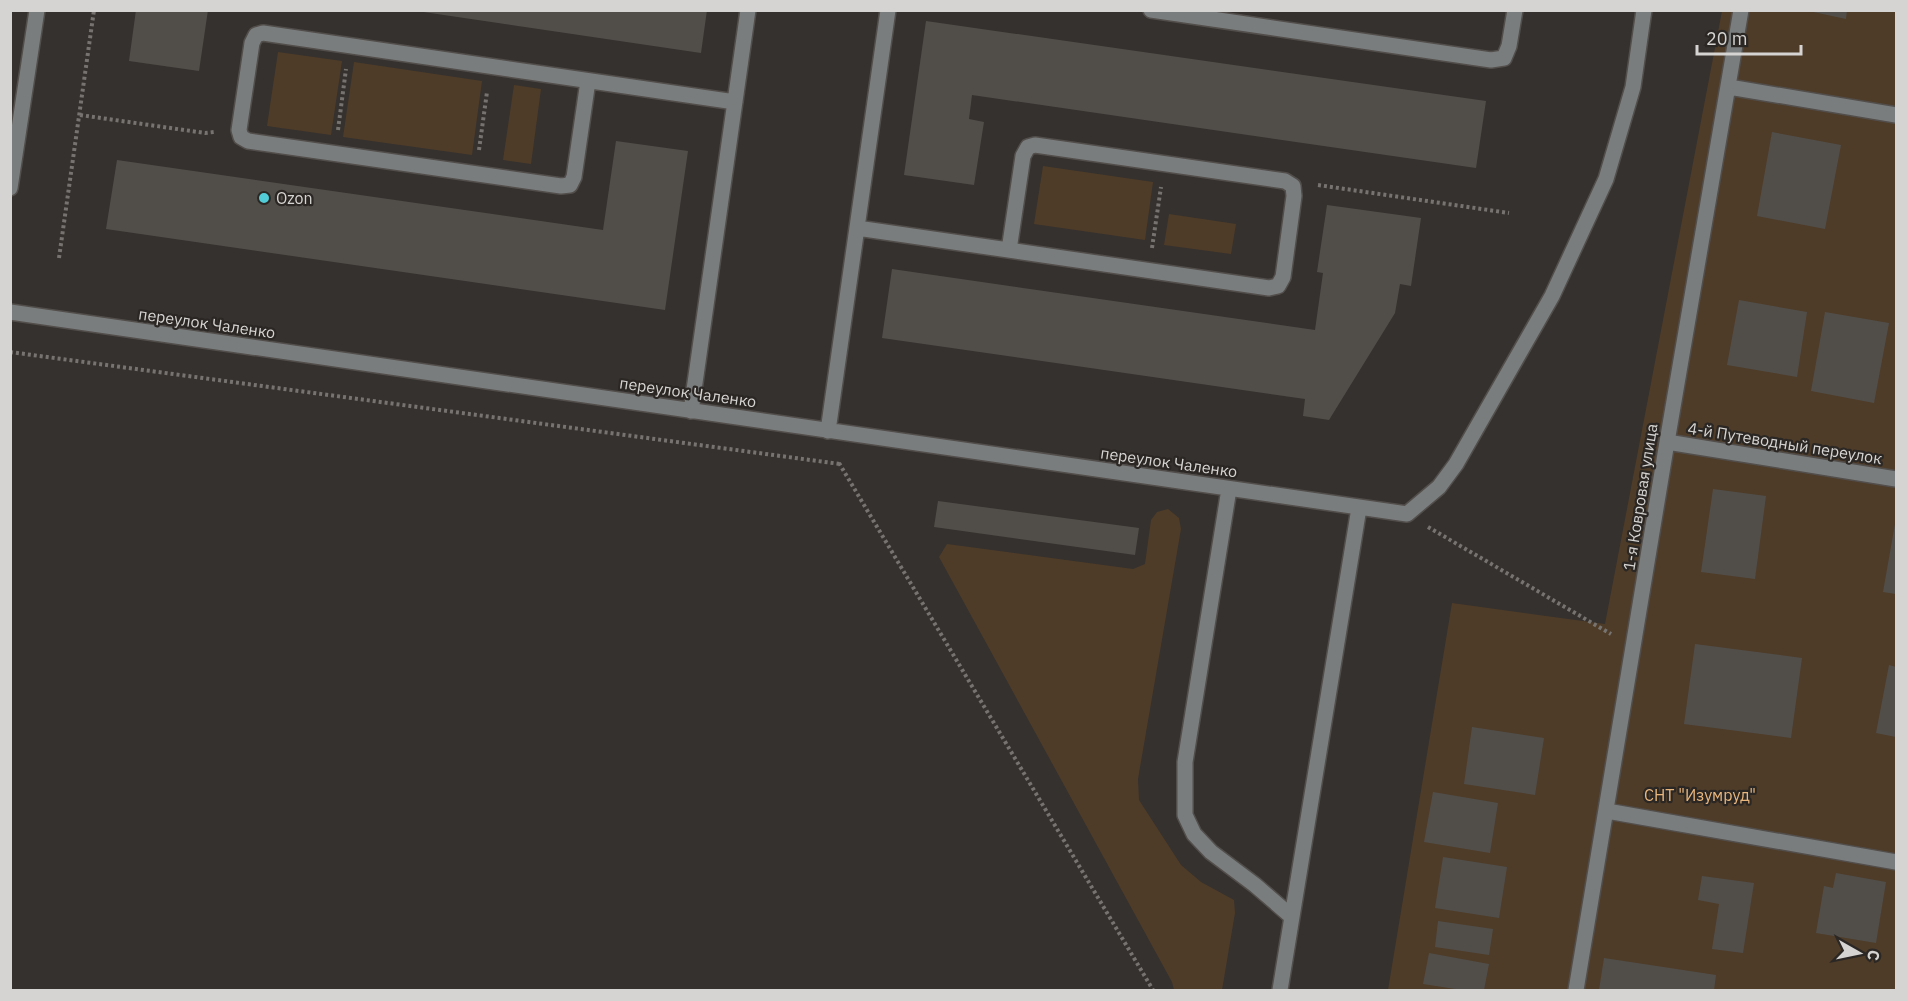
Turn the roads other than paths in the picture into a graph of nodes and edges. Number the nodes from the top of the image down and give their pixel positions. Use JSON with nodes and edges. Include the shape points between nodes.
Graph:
{"nodes":[{"id":1,"x":37,"y":10,"type":"edge"},
{"id":2,"x":748,"y":10,"type":"edge"},
{"id":3,"x":888,"y":10,"type":"edge"},
{"id":4,"x":1151,"y":10,"type":"edge"},
{"id":5,"x":1515,"y":10,"type":"edge"},
{"id":6,"x":1644,"y":10,"type":"edge"},
{"id":7,"x":1741,"y":10,"type":"edge"},
{"id":8,"x":588,"y":81,"type":"junction"},
{"id":9,"x":1729,"y":87,"type":"junction"},
{"id":10,"x":735,"y":102,"type":"junction"},
{"id":11,"x":1896,"y":115,"type":"edge"},
{"id":12,"x":10,"y":188,"type":"edge"},
{"id":13,"x":857,"y":228,"type":"junction"},
{"id":14,"x":1009,"y":250,"type":"junction"},
{"id":15,"x":10,"y":312,"type":"edge"},
{"id":16,"x":691,"y":411,"type":"junction"},
{"id":17,"x":828,"y":431,"type":"junction"},
{"id":18,"x":1667,"y":442,"type":"junction"},
{"id":19,"x":1896,"y":479,"type":"edge"},
{"id":20,"x":1229,"y":489,"type":"junction"},
{"id":21,"x":1359,"y":508,"type":"junction"},
{"id":22,"x":1607,"y":811,"type":"junction"},
{"id":23,"x":1896,"y":862,"type":"edge"},
{"id":24,"x":1292,"y":917,"type":"junction"},
{"id":25,"x":1280,"y":990,"type":"edge"},
{"id":26,"x":1576,"y":990,"type":"edge"}],
"edges":[{"from":1,"to":12,"type":"street"},
{"from":2,"to":10,"type":"street"},
{"from":3,"to":13,"type":"street"},
{"from":4,"to":5,"type":"street","via":[[1491,60],[1504,58]]},
{"from":6,"to":21,"type":"street","name":"переулок Чаленко","via":[[1633,87],[1606,179],[1552,296],[1456,465],[1439,488],[1407,514]]},
{"from":7,"to":9,"type":"street","name":"1-я Ковровая улица"},
{"from":8,"to":8,"type":"street","via":[[263,33],[256,35],[252,43],[239,130],[248,141],[570,185]]},
{"from":8,"to":10,"type":"street"},
{"from":9,"to":11,"type":"street"},
{"from":9,"to":18,"type":"street","name":"1-я Ковровая улица"},
{"from":10,"to":16,"type":"street"},
{"from":13,"to":14,"type":"street"},
{"from":13,"to":17,"type":"street"},
{"from":14,"to":14,"type":"street","via":[[1269,288],[1278,286],[1283,277],[1293,186],[1028,147],[1023,156]]},
{"from":15,"to":16,"type":"street","name":"переулок Чаленко"},
{"from":16,"to":17,"type":"street","name":"переулок Чаленко"},
{"from":17,"to":20,"type":"street","name":"переулок Чаленко"},
{"from":18,"to":19,"type":"street","name":"4-й Путеводный переулок"},
{"from":18,"to":22,"type":"street","name":"1-я Ковровая улица"},
{"from":20,"to":21,"type":"street","name":"переулок Чаленко"},
{"from":20,"to":24,"type":"street","via":[[1185,762],[1185,815],[1194,834],[1211,852]]},
{"from":21,"to":24,"type":"street"},
{"from":22,"to":23,"type":"street"},
{"from":22,"to":26,"type":"street","name":"1-я Ковровая улица"},
{"from":24,"to":25,"type":"street"}]}
